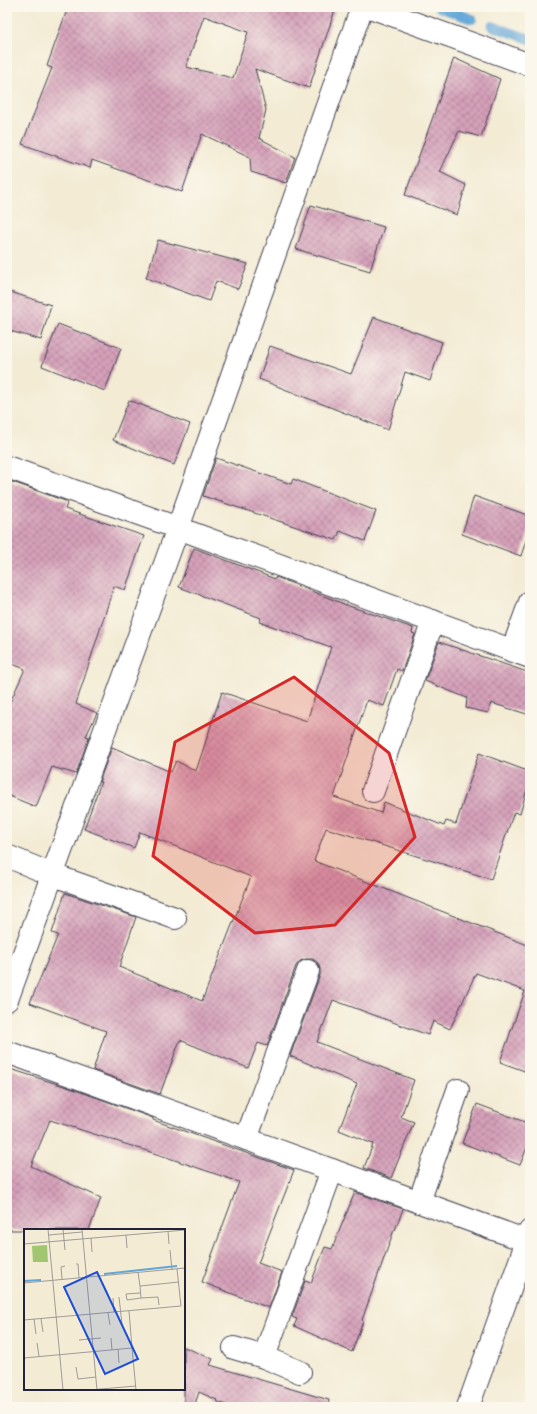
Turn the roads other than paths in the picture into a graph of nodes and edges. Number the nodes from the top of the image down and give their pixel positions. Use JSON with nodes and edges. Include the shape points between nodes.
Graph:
{"nodes":[{"id":1,"x":362,"y":7,"type":"edge"},
{"id":2,"x":370,"y":7,"type":"edge"},
{"id":3,"x":530,"y":65,"type":"edge"},
{"id":4,"x":7,"y":467,"type":"edge"},
{"id":5,"x":178,"y":528,"type":"junction"},
{"id":6,"x":530,"y":602,"type":"edge"},
{"id":7,"x":433,"y":622,"type":"junction"},
{"id":8,"x":521,"y":654,"type":"edge"},
{"id":9,"x":373,"y":791,"type":"dead end"},
{"id":10,"x":7,"y":856,"type":"edge"},
{"id":11,"x":52,"y":875,"type":"junction"},
{"id":12,"x":175,"y":918,"type":"dead end"},
{"id":13,"x":308,"y":971,"type":"dead end"},
{"id":14,"x":7,"y":1000,"type":"edge"},
{"id":15,"x":7,"y":1052,"type":"edge"},
{"id":16,"x":458,"y":1090,"type":"dead end"},
{"id":17,"x":246,"y":1139,"type":"junction"},
{"id":18,"x":332,"y":1170,"type":"junction"},
{"id":19,"x":419,"y":1202,"type":"junction"},
{"id":20,"x":528,"y":1236,"type":"edge"},
{"id":21,"x":234,"y":1348,"type":"dead end"},
{"id":22,"x":264,"y":1357,"type":"junction"},
{"id":23,"x":300,"y":1372,"type":"dead end"},
{"id":24,"x":468,"y":1407,"type":"edge"}],
"edges":[{"from":1,"to":5,"type":"street"},
{"from":2,"to":3,"type":"street"},
{"from":4,"to":5,"type":"street"},
{"from":5,"to":7,"type":"street"},
{"from":5,"to":11,"type":"street"},
{"from":6,"to":8,"type":"street"},
{"from":7,"to":8,"type":"street"},
{"from":7,"to":9,"type":"street"},
{"from":10,"to":11,"type":"street"},
{"from":11,"to":12,"type":"street"},
{"from":11,"to":14,"type":"street"},
{"from":13,"to":17,"type":"street"},
{"from":15,"to":17,"type":"street"},
{"from":16,"to":19,"type":"street"},
{"from":17,"to":18,"type":"street"},
{"from":18,"to":19,"type":"street"},
{"from":18,"to":22,"type":"street"},
{"from":19,"to":20,"type":"street"},
{"from":20,"to":24,"type":"street"},
{"from":21,"to":22,"type":"street"},
{"from":22,"to":23,"type":"street"}]}
